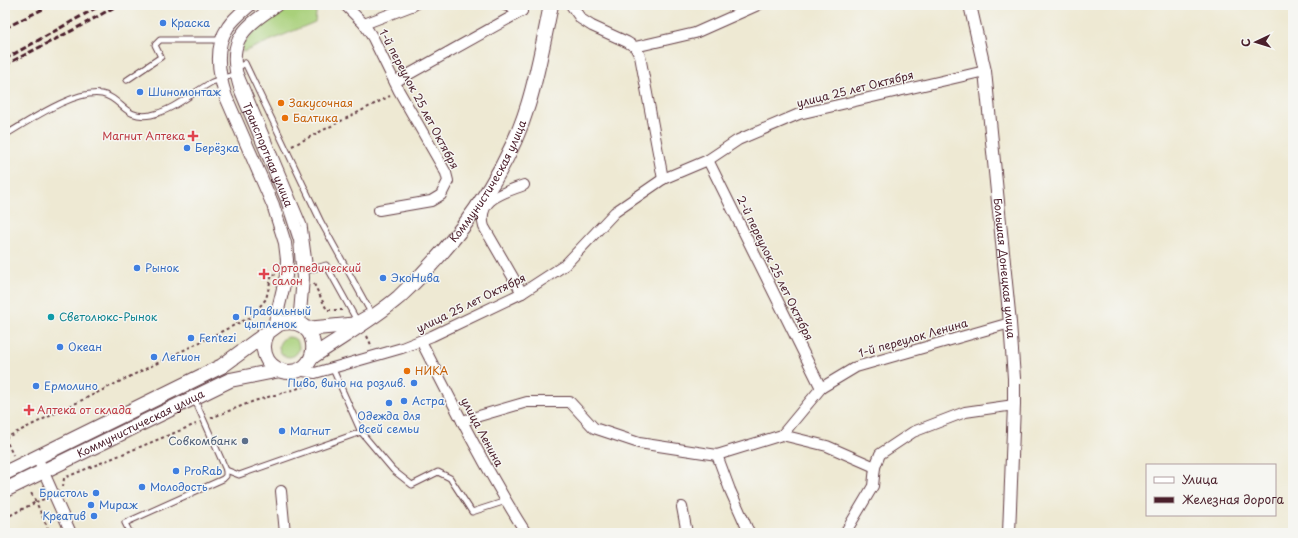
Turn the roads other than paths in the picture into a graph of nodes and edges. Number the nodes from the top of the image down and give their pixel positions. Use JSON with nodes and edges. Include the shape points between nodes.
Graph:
{"nodes":[{"id":1,"x":250,"y":5,"type":"edge"},
{"id":2,"x":277,"y":5,"type":"edge"},
{"id":3,"x":345,"y":5,"type":"edge"},
{"id":4,"x":414,"y":5,"type":"edge"},
{"id":5,"x":505,"y":5,"type":"edge"},
{"id":6,"x":551,"y":5,"type":"edge"},
{"id":7,"x":571,"y":5,"type":"edge"},
{"id":8,"x":758,"y":5,"type":"edge"},
{"id":9,"x":970,"y":5,"type":"edge"},
{"id":10,"x":364,"y":24,"type":"junction"},
{"id":11,"x":222,"y":40,"type":"junction"},
{"id":12,"x":635,"y":47,"type":"junction"},
{"id":13,"x":984,"y":71,"type":"junction"},
{"id":14,"x":235,"y":74,"type":"junction"},
{"id":15,"x":221,"y":79,"type":"junction"},
{"id":16,"x":127,"y":80,"type":"dead end"},
{"id":17,"x":397,"y":87,"type":"junction"},
{"id":18,"x":5,"y":135,"type":"edge"},
{"id":19,"x":286,"y":149,"type":"joint"},
{"id":20,"x":708,"y":160,"type":"junction"},
{"id":21,"x":663,"y":179,"type":"junction"},
{"id":22,"x":524,"y":185,"type":"dead end"},
{"id":23,"x":379,"y":210,"type":"dead end"},
{"id":24,"x":522,"y":293,"type":"junction"},
{"id":25,"x":365,"y":323,"type":"junction"},
{"id":26,"x":1010,"y":323,"type":"junction"},
{"id":27,"x":303,"y":326,"type":"junction"},
{"id":28,"x":271,"y":329,"type":"junction"},
{"id":29,"x":421,"y":341,"type":"junction"},
{"id":30,"x":312,"y":357,"type":"junction"},
{"id":31,"x":332,"y":367,"type":"junction"},
{"id":32,"x":280,"y":370,"type":"junction"},
{"id":33,"x":298,"y":370,"type":"junction"},
{"id":34,"x":821,"y":388,"type":"junction"},
{"id":35,"x":193,"y":397,"type":"junction"},
{"id":36,"x":1014,"y":405,"type":"junction"},
{"id":37,"x":462,"y":421,"type":"junction"},
{"id":38,"x":361,"y":432,"type":"junction"},
{"id":39,"x":782,"y":435,"type":"junction"},
{"id":40,"x":717,"y":455,"type":"junction"},
{"id":41,"x":37,"y":457,"type":"junction"},
{"id":42,"x":875,"y":467,"type":"junction"},
{"id":43,"x":44,"y":470,"type":"junction"},
{"id":44,"x":226,"y":470,"type":"junction"},
{"id":45,"x":5,"y":473,"type":"edge"},
{"id":46,"x":5,"y":490,"type":"edge"},
{"id":47,"x":281,"y":491,"type":"dead end"},
{"id":48,"x":506,"y":501,"type":"junction"},
{"id":49,"x":682,"y":507,"type":"dead end"},
{"id":50,"x":71,"y":533,"type":"edge"},
{"id":51,"x":130,"y":533,"type":"edge"},
{"id":52,"x":285,"y":533,"type":"edge"},
{"id":53,"x":526,"y":533,"type":"edge"},
{"id":54,"x":687,"y":533,"type":"edge"},
{"id":55,"x":750,"y":533,"type":"edge"},
{"id":56,"x":845,"y":533,"type":"edge"},
{"id":57,"x":1009,"y":533,"type":"edge"}],
"edges":[{"from":1,"to":11,"type":"street","name":"Транспортная улица","via":[[228,26]]},
{"from":2,"to":14,"type":"street","name":"Транспортная улица","via":[[250,25],[239,37],[234,54]]},
{"from":3,"to":10,"type":"street","name":"1-й переулок 25 лет Октября"},
{"from":4,"to":10,"type":"street"},
{"from":5,"to":17,"type":"street","via":[[522,11]]},
{"from":6,"to":25,"type":"main road","name":"Коммунистическая улица","via":[[528,106],[515,140],[497,175],[469,219],[434,261],[399,297]]},
{"from":7,"to":12,"type":"street","via":[[581,19]]},
{"from":8,"to":12,"type":"street","via":[[695,33]]},
{"from":9,"to":13,"type":"street","name":"Большая Донецкая улица"},
{"from":10,"to":17,"type":"street","name":"1-й переулок 25 лет Октября","via":[[374,38]]},
{"from":11,"to":15,"type":"street","name":"Транспортная улица","via":[[219,65]]},
{"from":11,"to":16,"type":"lane","via":[[160,40],[155,45],[161,57]]},
{"from":12,"to":21,"type":"street","via":[[640,56]]},
{"from":13,"to":20,"type":"street","name":"улица 25 лет Октября","via":[[800,114],[738,140]]},
{"from":13,"to":26,"type":"street","name":"Большая Донецкая улица"},
{"from":14,"to":15,"type":"lane"},
{"from":14,"to":27,"type":"street","name":"Транспортная улица","via":[[287,200],[300,240]]},
{"from":15,"to":18,"type":"lane","via":[[164,111],[150,115],[139,116],[127,111],[102,94],[80,95]]},
{"from":15,"to":28,"type":"street","name":"Транспортная улица","via":[[285,242],[286,276]]},
{"from":17,"to":23,"type":"street","name":"1-й переулок 25 лет Октября","via":[[446,173],[448,181],[441,195],[431,201]]},
{"from":19,"to":19,"type":"lane","via":[[321,222],[370,311],[356,319],[326,265],[310,270],[304,225],[238,68],[245,63]]},
{"from":20,"to":21,"type":"street","name":"улица 25 лет Октября"},
{"from":20,"to":34,"type":"street","name":"2-й переулок 25 лет Октября"},
{"from":21,"to":24,"type":"street","name":"улица 25 лет Октября","via":[[615,212],[566,265]]},
{"from":22,"to":24,"type":"street","via":[[492,198],[483,210],[482,218],[484,227]]},
{"from":24,"to":29,"type":"street","name":"улица 25 лет Октября"},
{"from":25,"to":27,"type":"main road","name":"Коммунистическая улица","via":[[336,327]]},
{"from":25,"to":30,"type":"main road","name":"Коммунистическая улица"},
{"from":26,"to":34,"type":"street","name":"1-й переулок Ленина","via":[[856,367]]},
{"from":26,"to":36,"type":"street","name":"Большая Донецкая улица"},
{"from":27,"to":28,"type":"main road","via":[[294,322],[284,322]]},
{"from":27,"to":30,"type":"main road","via":[[313,339]]},
{"from":28,"to":32,"type":"main road","via":[[264,344],[266,357],[269,363]]},
{"from":28,"to":41,"type":"main road","name":"Коммунистическая улица","via":[[222,366]]},
{"from":29,"to":31,"type":"street","name":"улица 25 лет Октября"},
{"from":29,"to":37,"type":"street","name":"улица Ленина"},
{"from":30,"to":33,"type":"main road"},
{"from":31,"to":33,"type":"street","name":"улица 25 лет Октября","via":[[315,373]]},
{"from":31,"to":38,"type":"lane"},
{"from":32,"to":33,"type":"main road"},
{"from":32,"to":35,"type":"main road","name":"Коммунистическая улица","via":[[230,380]]},
{"from":34,"to":39,"type":"street","name":"1-й переулок Ленина"},
{"from":35,"to":43,"type":"main road","name":"Коммунистическая улица"},
{"from":35,"to":44,"type":"lane"},
{"from":36,"to":42,"type":"street","via":[[965,412],[913,432],[880,454]]},
{"from":36,"to":57,"type":"street","name":"Большая Донецкая улица"},
{"from":37,"to":40,"type":"street","via":[[527,402],[570,402],[594,428],[639,443]]},
{"from":37,"to":48,"type":"street","name":"улица Ленина"},
{"from":38,"to":44,"type":"lane","via":[[239,475]]},
{"from":38,"to":48,"type":"lane","via":[[393,470],[412,485],[438,472],[450,478],[472,512]]},
{"from":39,"to":40,"type":"street"},
{"from":39,"to":42,"type":"street","via":[[827,446]]},
{"from":40,"to":55,"type":"street"},
{"from":41,"to":43,"type":"street"},
{"from":41,"to":45,"type":"main road","name":"Коммунистическая улица"},
{"from":42,"to":56,"type":"street","via":[[873,486]]},
{"from":43,"to":46,"type":"main road","name":"Коммунистическая улица"},
{"from":43,"to":50,"type":"street"},
{"from":44,"to":51,"type":"lane","via":[[223,479],[125,523]]},
{"from":47,"to":52,"type":"street"},
{"from":48,"to":53,"type":"street","name":"улица Ленина"},
{"from":49,"to":54,"type":"street"}]}
